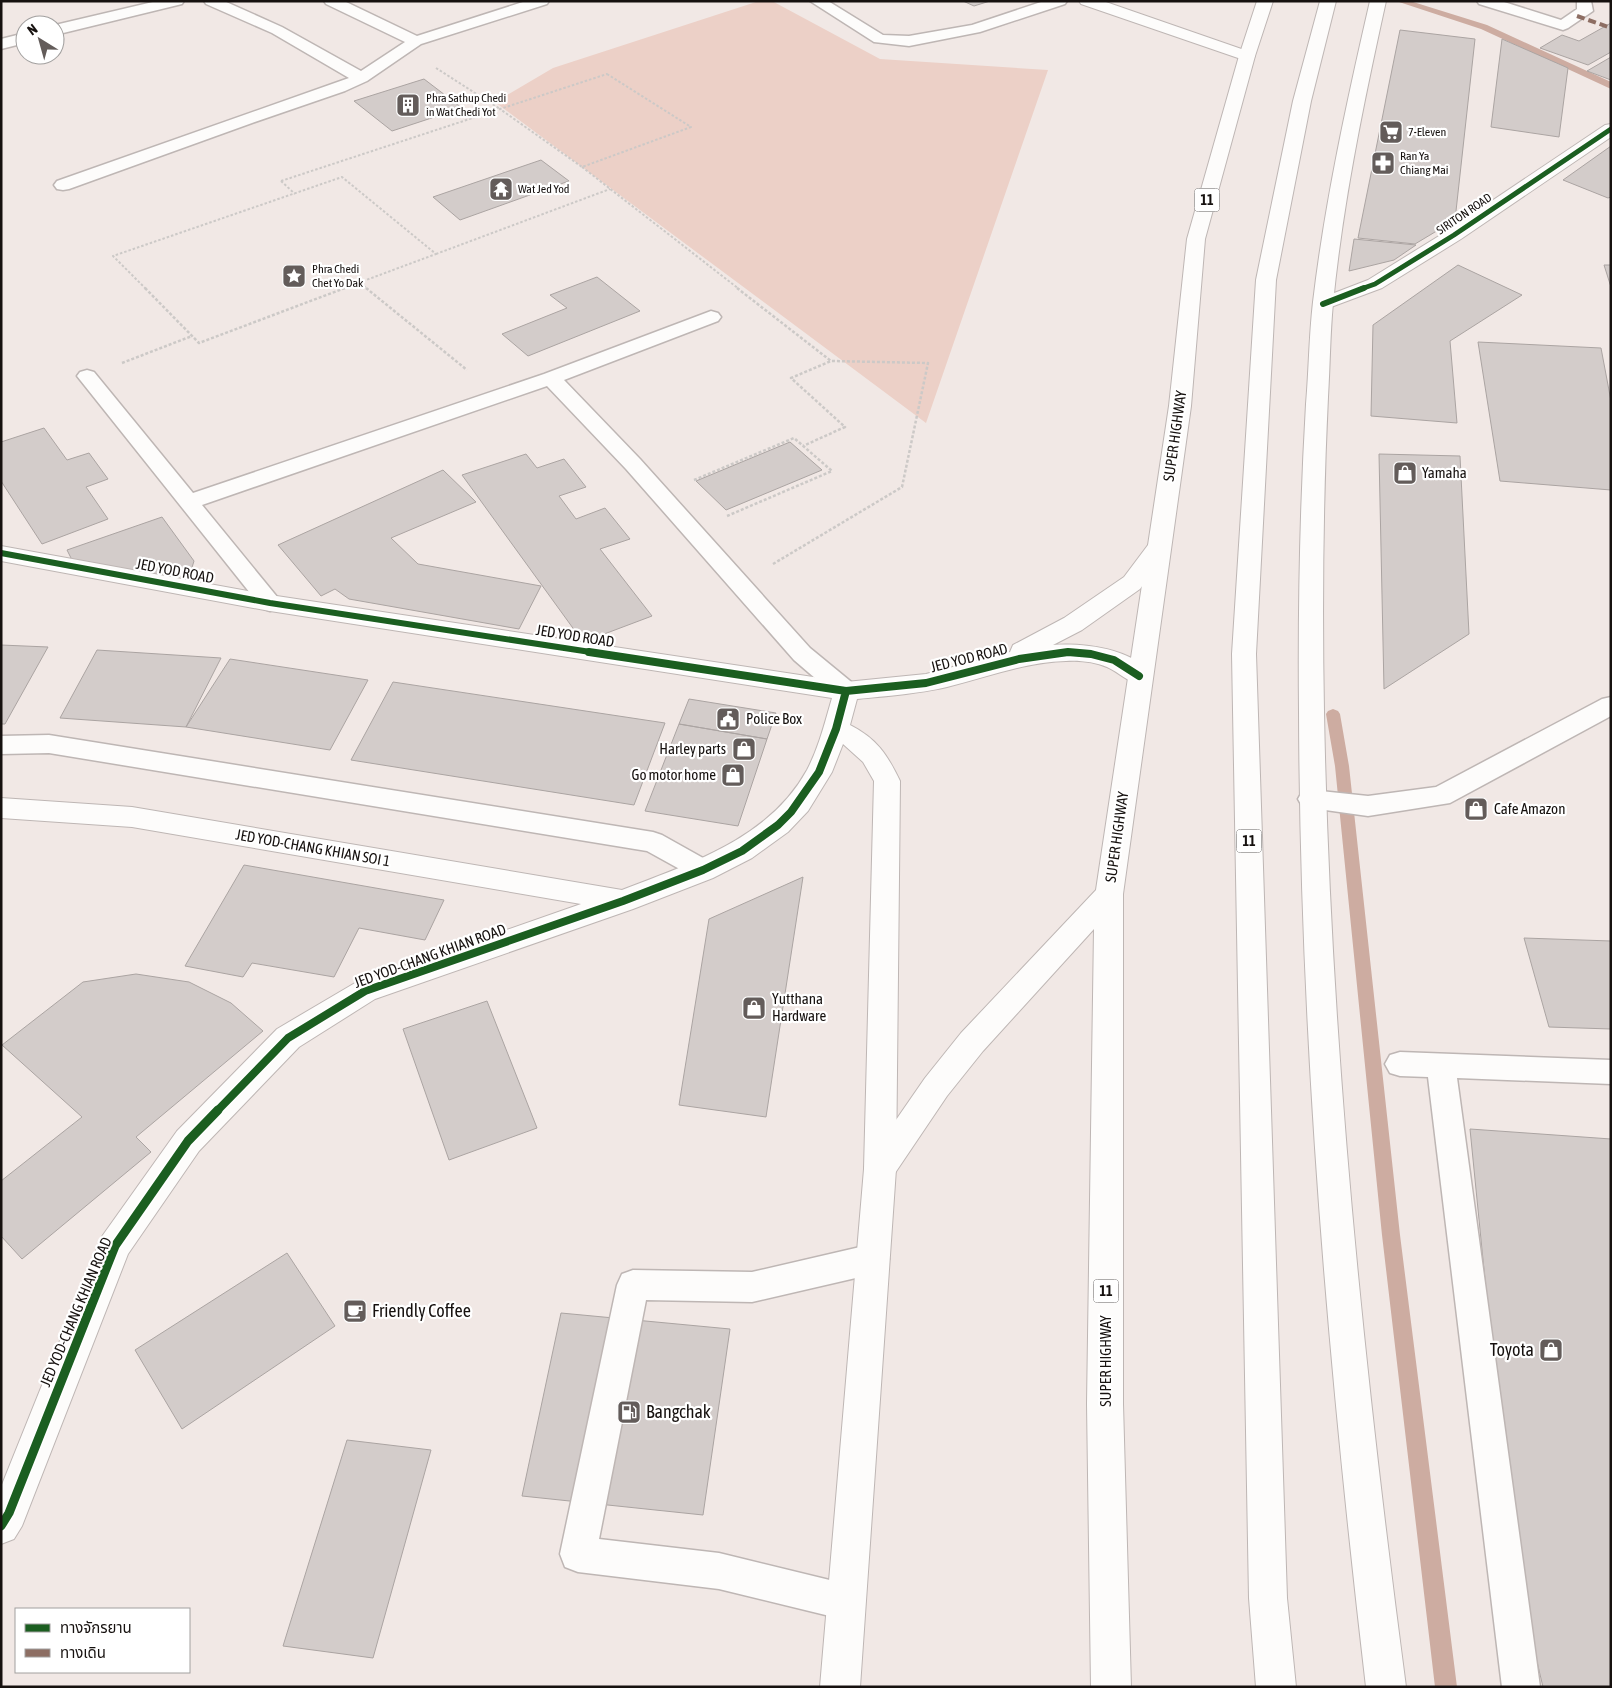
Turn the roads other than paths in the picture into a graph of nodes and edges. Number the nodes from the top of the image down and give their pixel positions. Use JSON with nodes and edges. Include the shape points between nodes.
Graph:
{"nodes":[{"id":1,"x":177,"y":1,"type":"edge"},
{"id":2,"x":211,"y":1,"type":"edge"},
{"id":3,"x":331,"y":1,"type":"edge"},
{"id":4,"x":542,"y":1,"type":"edge"},
{"id":5,"x":817,"y":1,"type":"edge"},
{"id":6,"x":1060,"y":1,"type":"edge"},
{"id":7,"x":1088,"y":1,"type":"edge"},
{"id":8,"x":1265,"y":1,"type":"edge"},
{"id":9,"x":1328,"y":1,"type":"edge"},
{"id":10,"x":1378,"y":1,"type":"edge"},
{"id":11,"x":1484,"y":1,"type":"edge"},
{"id":12,"x":1584,"y":1,"type":"edge"},
{"id":13,"x":65,"y":28,"type":"edge"},
{"id":14,"x":15,"y":40,"type":"edge"},
{"id":15,"x":1,"y":44,"type":"edge"},
{"id":16,"x":411,"y":44,"type":"junction"},
{"id":17,"x":1247,"y":56,"type":"junction"},
{"id":18,"x":361,"y":78,"type":"junction"},
{"id":19,"x":1611,"y":128,"type":"edge"},
{"id":20,"x":63,"y":185,"type":"dead end"},
{"id":21,"x":1323,"y":304,"type":"junction"},
{"id":22,"x":711,"y":317,"type":"dead end"},
{"id":23,"x":87,"y":376,"type":"road end"},
{"id":24,"x":551,"y":378,"type":"junction"},
{"id":25,"x":188,"y":502,"type":"junction"},
{"id":26,"x":1159,"y":546,"type":"junction"},
{"id":27,"x":1,"y":553,"type":"edge"},
{"id":28,"x":270,"y":603,"type":"junction"},
{"id":29,"x":996,"y":664,"type":"junction"},
{"id":30,"x":1139,"y":676,"type":"junction"},
{"id":31,"x":846,"y":691,"type":"junction"},
{"id":32,"x":1611,"y":705,"type":"edge"},
{"id":33,"x":836,"y":729,"type":"junction"},
{"id":34,"x":1,"y":745,"type":"edge"},
{"id":35,"x":1321,"y":800,"type":"junction"},
{"id":36,"x":1,"y":808,"type":"edge"},
{"id":37,"x":703,"y":870,"type":"junction"},
{"id":38,"x":1109,"y":894,"type":"junction"},
{"id":39,"x":623,"y":901,"type":"junction"},
{"id":40,"x":1400,"y":1064,"type":"dead end"},
{"id":41,"x":1440,"y":1066,"type":"junction"},
{"id":42,"x":1611,"y":1072,"type":"edge"},
{"id":43,"x":880,"y":1169,"type":"junction"},
{"id":44,"x":873,"y":1260,"type":"junction"},
{"id":45,"x":1,"y":1526,"type":"edge"},
{"id":46,"x":846,"y":1602,"type":"junction"},
{"id":47,"x":840,"y":1687,"type":"edge"},
{"id":48,"x":1111,"y":1687,"type":"edge"},
{"id":49,"x":1276,"y":1687,"type":"edge"},
{"id":50,"x":1386,"y":1687,"type":"edge"},
{"id":51,"x":1521,"y":1687,"type":"edge"}],
"edges":[{"from":1,"to":13,"type":"lane"},
{"from":2,"to":18,"type":"lane","via":[[277,30]]},
{"from":3,"to":16,"type":"lane"},
{"from":4,"to":16,"type":"lane"},
{"from":5,"to":6,"type":"lane","via":[[879,39],[909,41],[975,29]]},
{"from":7,"to":17,"type":"main road"},
{"from":8,"to":17,"type":"main road","name":"SUPER HIGHWAY","number":"11"},
{"from":9,"to":49,"type":"main road","number":"11","via":[[1302,101],[1266,280],[1244,654],[1268,1598]]},
{"from":10,"to":21,"type":"main road","via":[[1339,188]]},
{"from":11,"to":12,"type":"lane","via":[[1563,24],[1584,10]]},
{"from":14,"to":15,"type":"lane"},
{"from":16,"to":18,"type":"lane"},
{"from":17,"to":26,"type":"main road","name":"SUPER HIGHWAY","number":"11","via":[[1196,239],[1180,406]]},
{"from":18,"to":20,"type":"lane"},
{"from":19,"to":21,"type":"main road","name":"SIRITON ROAD","via":[[1454,235],[1375,284]]},
{"from":21,"to":35,"type":"main road","via":[[1311,582]]},
{"from":22,"to":24,"type":"lane"},
{"from":23,"to":25,"type":"lane"},
{"from":24,"to":25,"type":"lane"},
{"from":24,"to":31,"type":"lane","via":[[633,464],[802,654]]},
{"from":25,"to":28,"type":"lane"},
{"from":26,"to":29,"type":"main road","name":"JED YOD ROAD","via":[[1132,583],[1073,624]]},
{"from":26,"to":30,"type":"main road","name":"SUPER HIGHWAY","number":"11"},
{"from":27,"to":28,"type":"main road","name":"JED YOD ROAD"},
{"from":28,"to":31,"type":"main road","name":"JED YOD ROAD"},
{"from":29,"to":30,"type":"main road","name":"JED YOD ROAD","via":[[1060,652],[1087,654],[1114,660]]},
{"from":29,"to":31,"type":"main road","name":"JED YOD ROAD","via":[[926,683]]},
{"from":30,"to":38,"type":"main road","name":"SUPER HIGHWAY","number":"11"},
{"from":31,"to":33,"type":"main road","name":"JED YOD-CHANG KHIAN ROAD"},
{"from":32,"to":35,"type":"lane","via":[[1441,796],[1368,806]]},
{"from":33,"to":37,"type":"main road","name":"JED YOD-CHANG KHIAN ROAD","via":[[819,772],[791,812],[742,851]]},
{"from":33,"to":43,"type":"main road","via":[[862,742],[879,763],[887,781]]},
{"from":34,"to":37,"type":"lane","via":[[49,744],[653,842]]},
{"from":35,"to":50,"type":"main road","via":[[1324,1062],[1341,1286]]},
{"from":36,"to":39,"type":"main road","name":"JED YOD-CHANG KHIAN SOI 1","via":[[132,817]]},
{"from":37,"to":39,"type":"main road","name":"JED YOD-CHANG KHIAN ROAD"},
{"from":38,"to":43,"type":"main road","via":[[972,1042],[936,1087]]},
{"from":38,"to":48,"type":"main road","name":"SUPER HIGHWAY","number":"11","via":[[1105,1404]]},
{"from":39,"to":45,"type":"main road","name":"JED YOD-CHANG KHIAN ROAD","via":[[365,991],[288,1038],[188,1141],[115,1246],[9,1513]]},
{"from":40,"to":41,"type":"lane"},
{"from":41,"to":42,"type":"lane"},
{"from":41,"to":51,"type":"lane"},
{"from":43,"to":44,"type":"main road"},
{"from":44,"to":46,"type":"main road"},
{"from":44,"to":46,"type":"lane","via":[[752,1288],[633,1285],[578,1554],[719,1571]]},
{"from":46,"to":47,"type":"main road"}]}
